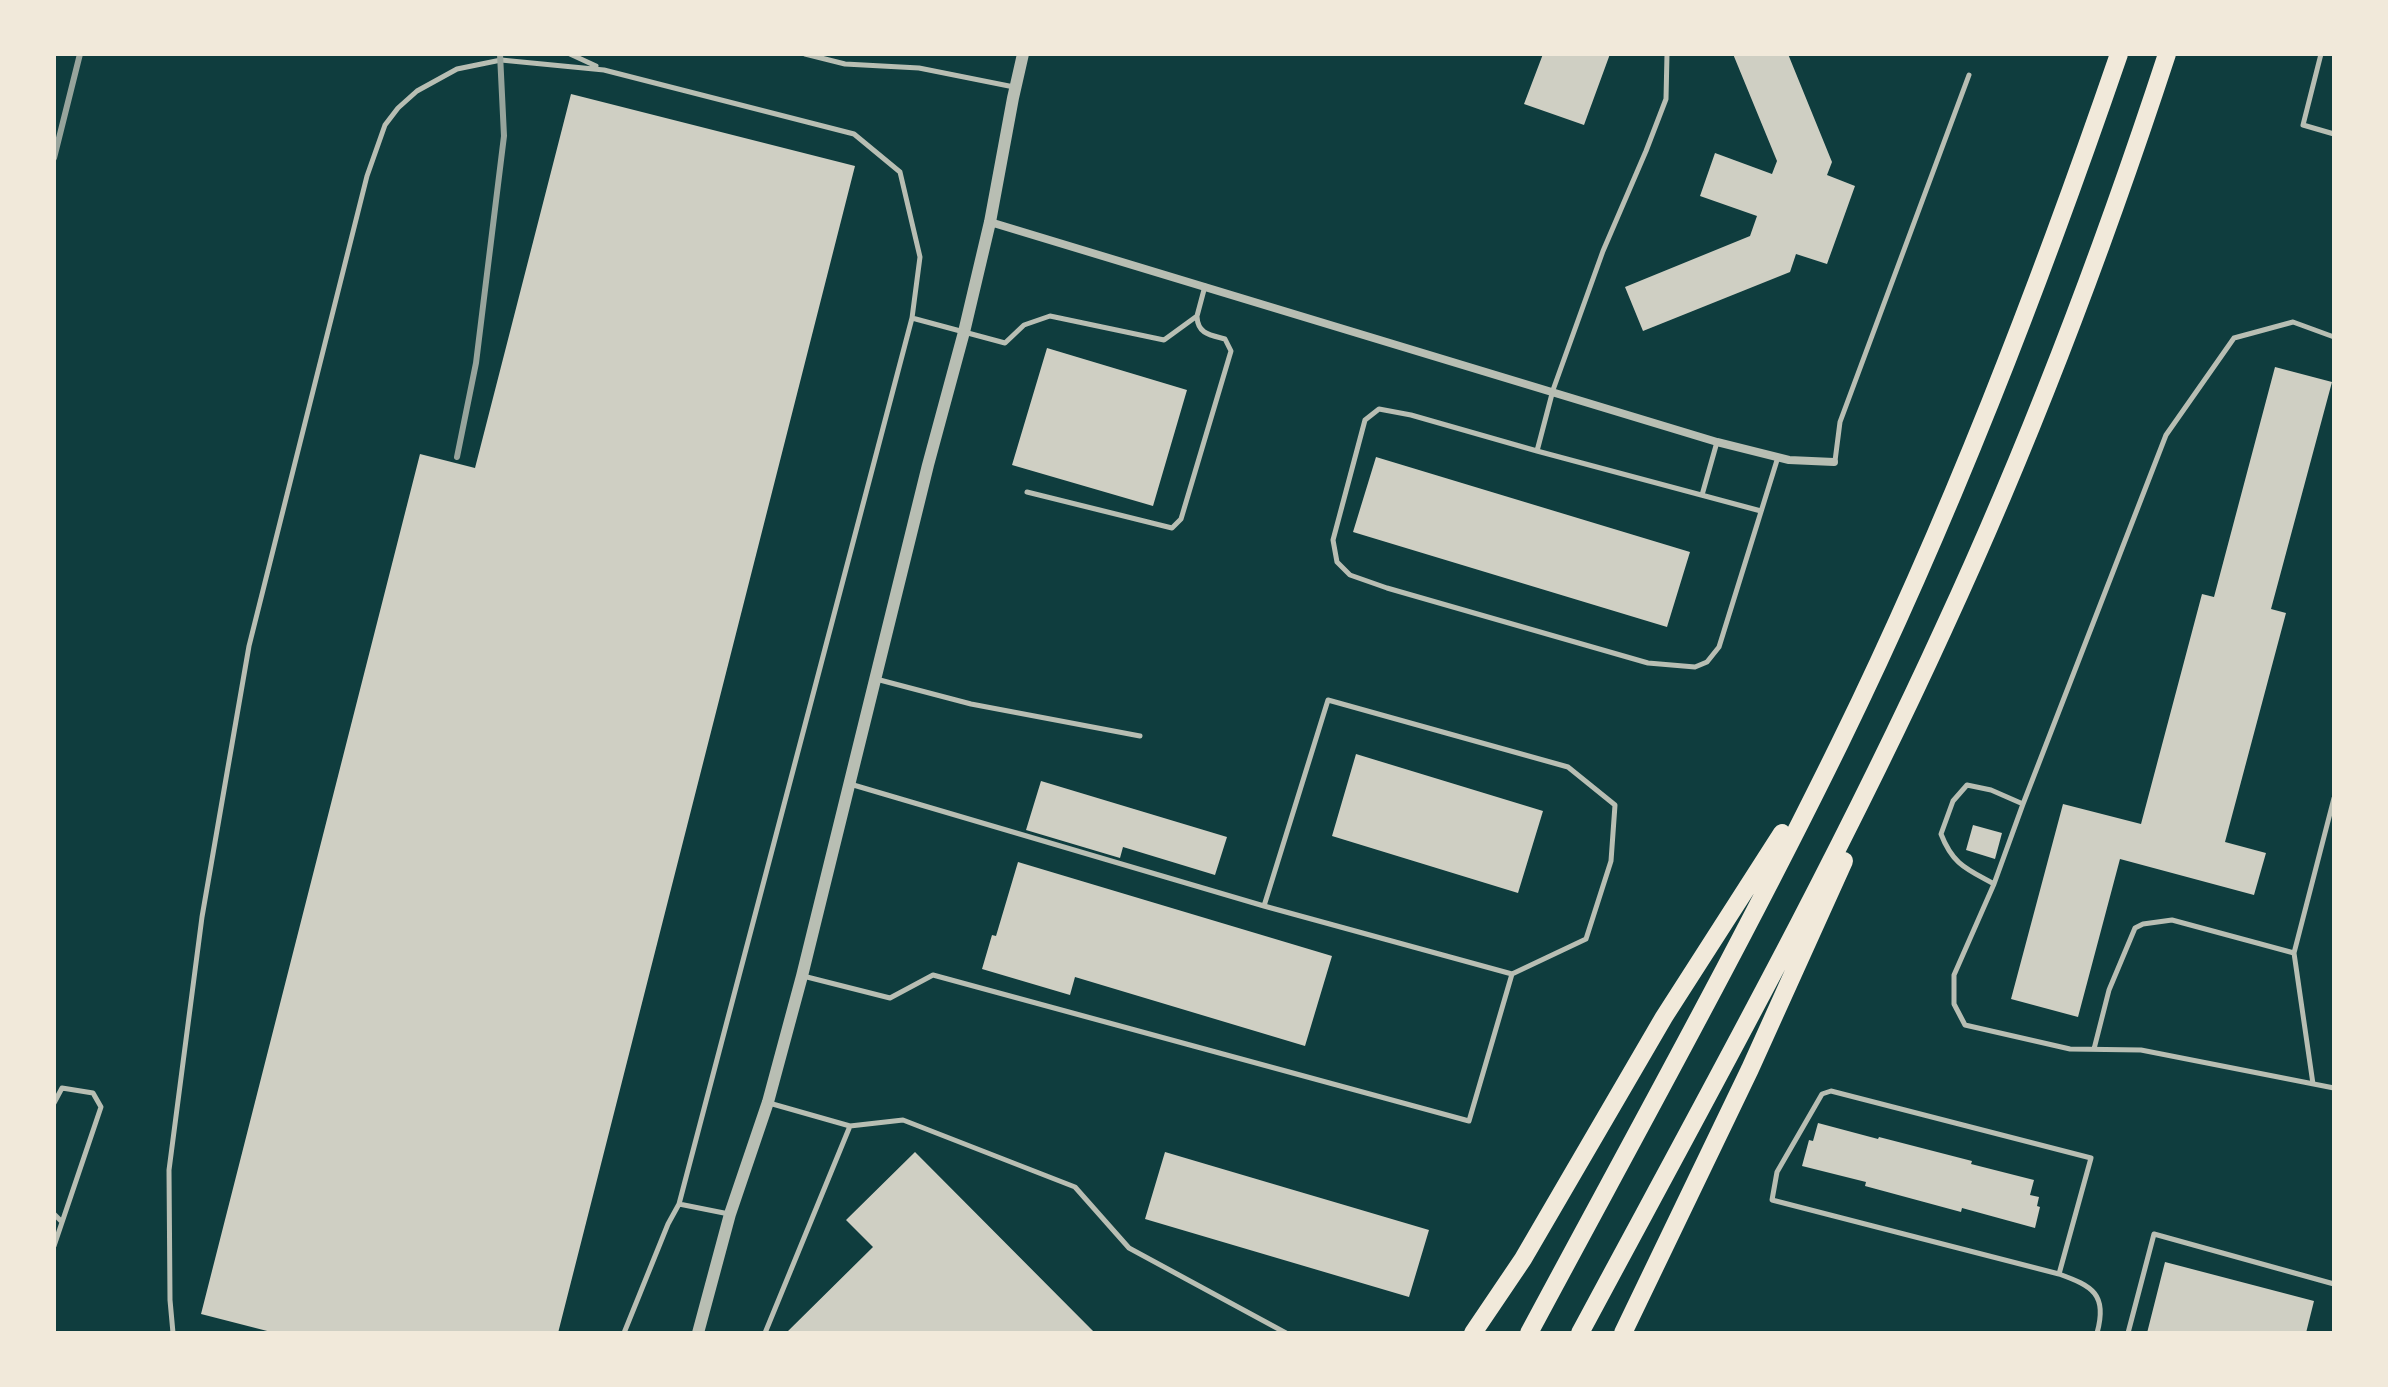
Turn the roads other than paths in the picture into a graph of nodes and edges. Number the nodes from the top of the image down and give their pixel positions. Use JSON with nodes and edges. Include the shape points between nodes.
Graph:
{"nodes":[{"id":1,"x":570,"y":54,"type":"edge"},
{"id":2,"x":805,"y":54,"type":"edge"},
{"id":3,"x":1023,"y":54,"type":"edge"},
{"id":4,"x":1667,"y":54,"type":"edge"},
{"id":5,"x":2119,"y":54,"type":"edge"},
{"id":6,"x":2167,"y":54,"type":"edge"},
{"id":7,"x":2321,"y":54,"type":"edge"},
{"id":8,"x":604,"y":70,"type":"junction"},
{"id":9,"x":1969,"y":75,"type":"dead end"},
{"id":10,"x":1015,"y":87,"type":"junction"},
{"id":11,"x":2334,"y":134,"type":"edge"},
{"id":12,"x":990,"y":222,"type":"junction"},
{"id":13,"x":1205,"y":286,"type":"junction"},
{"id":14,"x":1197,"y":316,"type":"junction"},
{"id":15,"x":912,"y":318,"type":"junction"},
{"id":16,"x":964,"y":332,"type":"junction"},
{"id":17,"x":2334,"y":337,"type":"edge"},
{"id":18,"x":1553,"y":390,"type":"junction"},
{"id":19,"x":1717,"y":442,"type":"junction"},
{"id":20,"x":1537,"y":451,"type":"junction"},
{"id":21,"x":1778,"y":457,"type":"junction"},
{"id":22,"x":1834,"y":462,"type":"joint"},
{"id":23,"x":1027,"y":492,"type":"dead end"},
{"id":24,"x":1702,"y":495,"type":"junction"},
{"id":25,"x":1761,"y":511,"type":"junction"},
{"id":26,"x":1944,"y":629,"type":"junction"},
{"id":27,"x":875,"y":679,"type":"junction"},
{"id":28,"x":1140,"y":736,"type":"dead end"},
{"id":29,"x":1840,"y":743,"type":"junction"},
{"id":30,"x":849,"y":784,"type":"junction"},
{"id":31,"x":2334,"y":798,"type":"edge"},
{"id":32,"x":2023,"y":804,"type":"junction"},
{"id":33,"x":1994,"y":884,"type":"junction"},
{"id":34,"x":1264,"y":906,"type":"junction"},
{"id":35,"x":2294,"y":953,"type":"junction"},
{"id":36,"x":1512,"y":974,"type":"junction"},
{"id":37,"x":802,"y":976,"type":"junction"},
{"id":38,"x":2094,"y":1049,"type":"junction"},
{"id":39,"x":2313,"y":1084,"type":"junction"},
{"id":40,"x":2334,"y":1088,"type":"edge"},
{"id":41,"x":768,"y":1102,"type":"junction"},
{"id":42,"x":54,"y":1103,"type":"edge"},
{"id":43,"x":850,"y":1126,"type":"junction"},
{"id":44,"x":679,"y":1204,"type":"junction"},
{"id":45,"x":54,"y":1214,"type":"edge"},
{"id":46,"x":730,"y":1214,"type":"junction"},
{"id":47,"x":62,"y":1222,"type":"junction"},
{"id":48,"x":54,"y":1246,"type":"edge"},
{"id":49,"x":2059,"y":1274,"type":"junction"},
{"id":50,"x":2334,"y":1284,"type":"edge"},
{"id":51,"x":173,"y":1333,"type":"edge"},
{"id":52,"x":624,"y":1333,"type":"edge"},
{"id":53,"x":698,"y":1333,"type":"edge"},
{"id":54,"x":765,"y":1333,"type":"edge"},
{"id":55,"x":1286,"y":1333,"type":"edge"},
{"id":56,"x":1473,"y":1333,"type":"edge"},
{"id":57,"x":1529,"y":1333,"type":"edge"},
{"id":58,"x":1580,"y":1333,"type":"edge"},
{"id":59,"x":1623,"y":1333,"type":"edge"},
{"id":60,"x":2097,"y":1333,"type":"edge"},
{"id":61,"x":2128,"y":1333,"type":"edge"}],
"edges":[{"from":1,"to":8,"type":"lane"},
{"from":2,"to":10,"type":"lane"},
{"from":3,"to":10,"type":"street"},
{"from":4,"to":18,"type":"lane","via":[[1666,99]]},
{"from":5,"to":29,"type":"highway","via":[[1986,418]]},
{"from":6,"to":26,"type":"highway","via":[[2062,346]]},
{"from":7,"to":11,"type":"lane","via":[[2303,125]]},
{"from":8,"to":15,"type":"lane","via":[[854,134],[900,172],[920,257]]},
{"from":8,"to":51,"type":"lane","via":[[501,60],[457,69],[407,99],[379,141],[249,646],[202,917],[169,1170]]},
{"from":9,"to":22,"type":"lane","via":[[1840,422]]},
{"from":10,"to":12,"type":"street"},
{"from":12,"to":13,"type":"street"},
{"from":12,"to":16,"type":"street"},
{"from":13,"to":14,"type":"lane"},
{"from":13,"to":18,"type":"street"},
{"from":14,"to":16,"type":"lane","via":[[1164,340],[1050,316],[1024,325],[1005,343]]},
{"from":14,"to":23,"type":"lane","via":[[1198,327],[1225,339],[1231,351],[1181,519],[1172,528]]},
{"from":15,"to":16,"type":"lane"},
{"from":15,"to":44,"type":"lane"},
{"from":16,"to":27,"type":"street"},
{"from":17,"to":32,"type":"lane","via":[[2293,322],[2234,338],[2166,435]]},
{"from":18,"to":19,"type":"street"},
{"from":18,"to":20,"type":"lane"},
{"from":19,"to":21,"type":"street"},
{"from":19,"to":24,"type":"lane"},
{"from":20,"to":24,"type":"lane"},
{"from":20,"to":25,"type":"lane","via":[[1379,409],[1365,420],[1333,540],[1337,562],[1350,575],[1377,585],[1648,663],[1695,667],[1719,647]]},
{"from":21,"to":22,"type":"street"},
{"from":21,"to":25,"type":"lane"},
{"from":24,"to":25,"type":"lane"},
{"from":26,"to":58,"type":"highway","via":[[1828,868]]},
{"from":26,"to":59,"type":"highway","via":[[1840,872]]},
{"from":27,"to":28,"type":"lane","via":[[971,704]]},
{"from":27,"to":30,"type":"street"},
{"from":29,"to":56,"type":"highway","via":[[1664,1017],[1523,1259]]},
{"from":29,"to":57,"type":"highway"},
{"from":30,"to":34,"type":"lane"},
{"from":30,"to":37,"type":"street"},
{"from":31,"to":35,"type":"lane"},
{"from":32,"to":33,"type":"lane"},
{"from":32,"to":33,"type":"lane","via":[[1967,785],[1953,801],[1941,834],[1957,864]]},
{"from":33,"to":38,"type":"lane","via":[[1954,975],[1954,1004],[1965,1025],[2070,1049]]},
{"from":34,"to":36,"type":"lane"},
{"from":34,"to":36,"type":"lane","via":[[1328,700],[1568,767],[1615,805],[1611,861],[1586,939]]},
{"from":35,"to":38,"type":"lane","via":[[2172,920],[2143,924],[2135,928],[2109,990]]},
{"from":35,"to":39,"type":"lane"},
{"from":36,"to":37,"type":"lane","via":[[1469,1121],[933,975],[890,998]]},
{"from":37,"to":41,"type":"street"},
{"from":38,"to":39,"type":"lane","via":[[2141,1050]]},
{"from":39,"to":40,"type":"lane"},
{"from":41,"to":43,"type":"lane"},
{"from":41,"to":46,"type":"street"},
{"from":42,"to":47,"type":"lane","via":[[62,1088],[93,1093],[101,1107]]},
{"from":43,"to":54,"type":"lane"},
{"from":43,"to":55,"type":"lane","via":[[903,1120],[1075,1187],[1129,1248]]},
{"from":44,"to":46,"type":"lane"},
{"from":44,"to":52,"type":"lane"},
{"from":45,"to":47,"type":"lane"},
{"from":46,"to":53,"type":"street"},
{"from":47,"to":48,"type":"lane"},
{"from":49,"to":49,"type":"lane","via":[[2091,1158],[1831,1091],[1822,1094],[1777,1172],[1772,1200]]},
{"from":49,"to":60,"type":"lane","via":[[2084,1283],[2096,1296],[2101,1313]]},
{"from":50,"to":61,"type":"lane","via":[[2154,1234]]}]}
